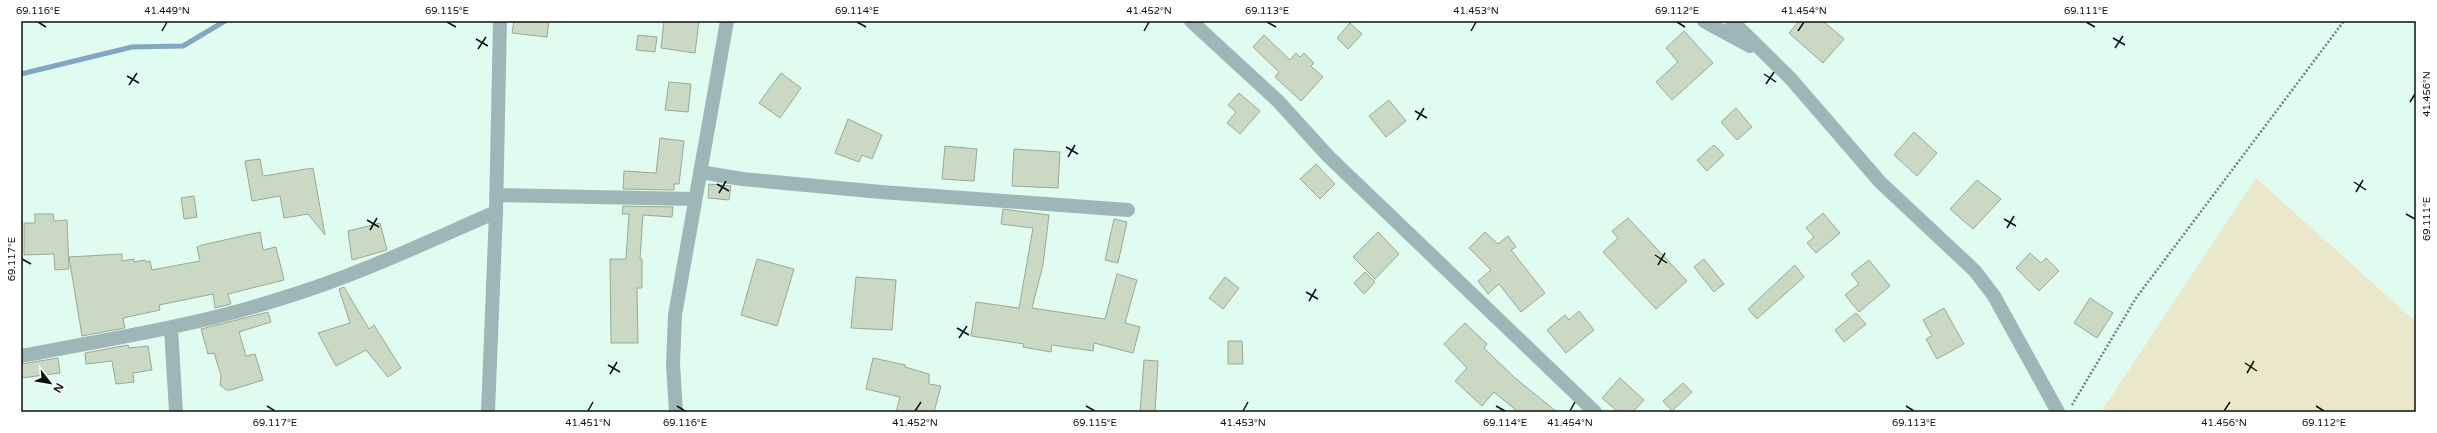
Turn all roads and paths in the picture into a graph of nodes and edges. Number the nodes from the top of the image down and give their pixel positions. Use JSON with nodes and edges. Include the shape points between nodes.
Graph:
{"nodes":[{"id":1,"x":500,"y":21,"type":"edge"},
{"id":2,"x":727,"y":21,"type":"edge"},
{"id":3,"x":1191,"y":21,"type":"edge"},
{"id":4,"x":1704,"y":21,"type":"edge"},
{"id":5,"x":1732,"y":21,"type":"edge"},
{"id":6,"x":2344,"y":21,"type":"edge"},
{"id":7,"x":1768,"y":56,"type":"junction"},
{"id":8,"x":700,"y":172,"type":"junction"},
{"id":9,"x":496,"y":195,"type":"junction"},
{"id":10,"x":695,"y":199,"type":"junction"},
{"id":11,"x":1128,"y":210,"type":"dead end"},
{"id":12,"x":496,"y":212,"type":"junction"},
{"id":13,"x":171,"y":328,"type":"junction"},
{"id":14,"x":21,"y":356,"type":"edge"},
{"id":15,"x":176,"y":412,"type":"edge"},
{"id":16,"x":488,"y":412,"type":"edge"},
{"id":17,"x":676,"y":412,"type":"edge"},
{"id":18,"x":1595,"y":412,"type":"edge"},
{"id":19,"x":2058,"y":412,"type":"edge"},
{"id":20,"x":2068,"y":412,"type":"edge"}],
"edges":[{"from":1,"to":9,"type":"street"},
{"from":2,"to":8,"type":"street"},
{"from":3,"to":18,"type":"street","via":[[1278,101],[1328,156]]},
{"from":4,"to":7,"type":"street"},
{"from":5,"to":7,"type":"street"},
{"from":6,"to":20,"type":"path","via":[[2136,298]]},
{"from":7,"to":19,"type":"street","via":[[1880,182],[1975,271],[1994,296]]},
{"from":8,"to":10,"type":"street"},
{"from":8,"to":11,"type":"street","via":[[742,179],[881,192]]},
{"from":9,"to":10,"type":"street"},
{"from":9,"to":12,"type":"street"},
{"from":10,"to":17,"type":"street","via":[[675,315],[673,364]]},
{"from":12,"to":13,"type":"street","via":[[286,298]]},
{"from":12,"to":16,"type":"street"},
{"from":13,"to":14,"type":"street"},
{"from":13,"to":15,"type":"street"}]}
